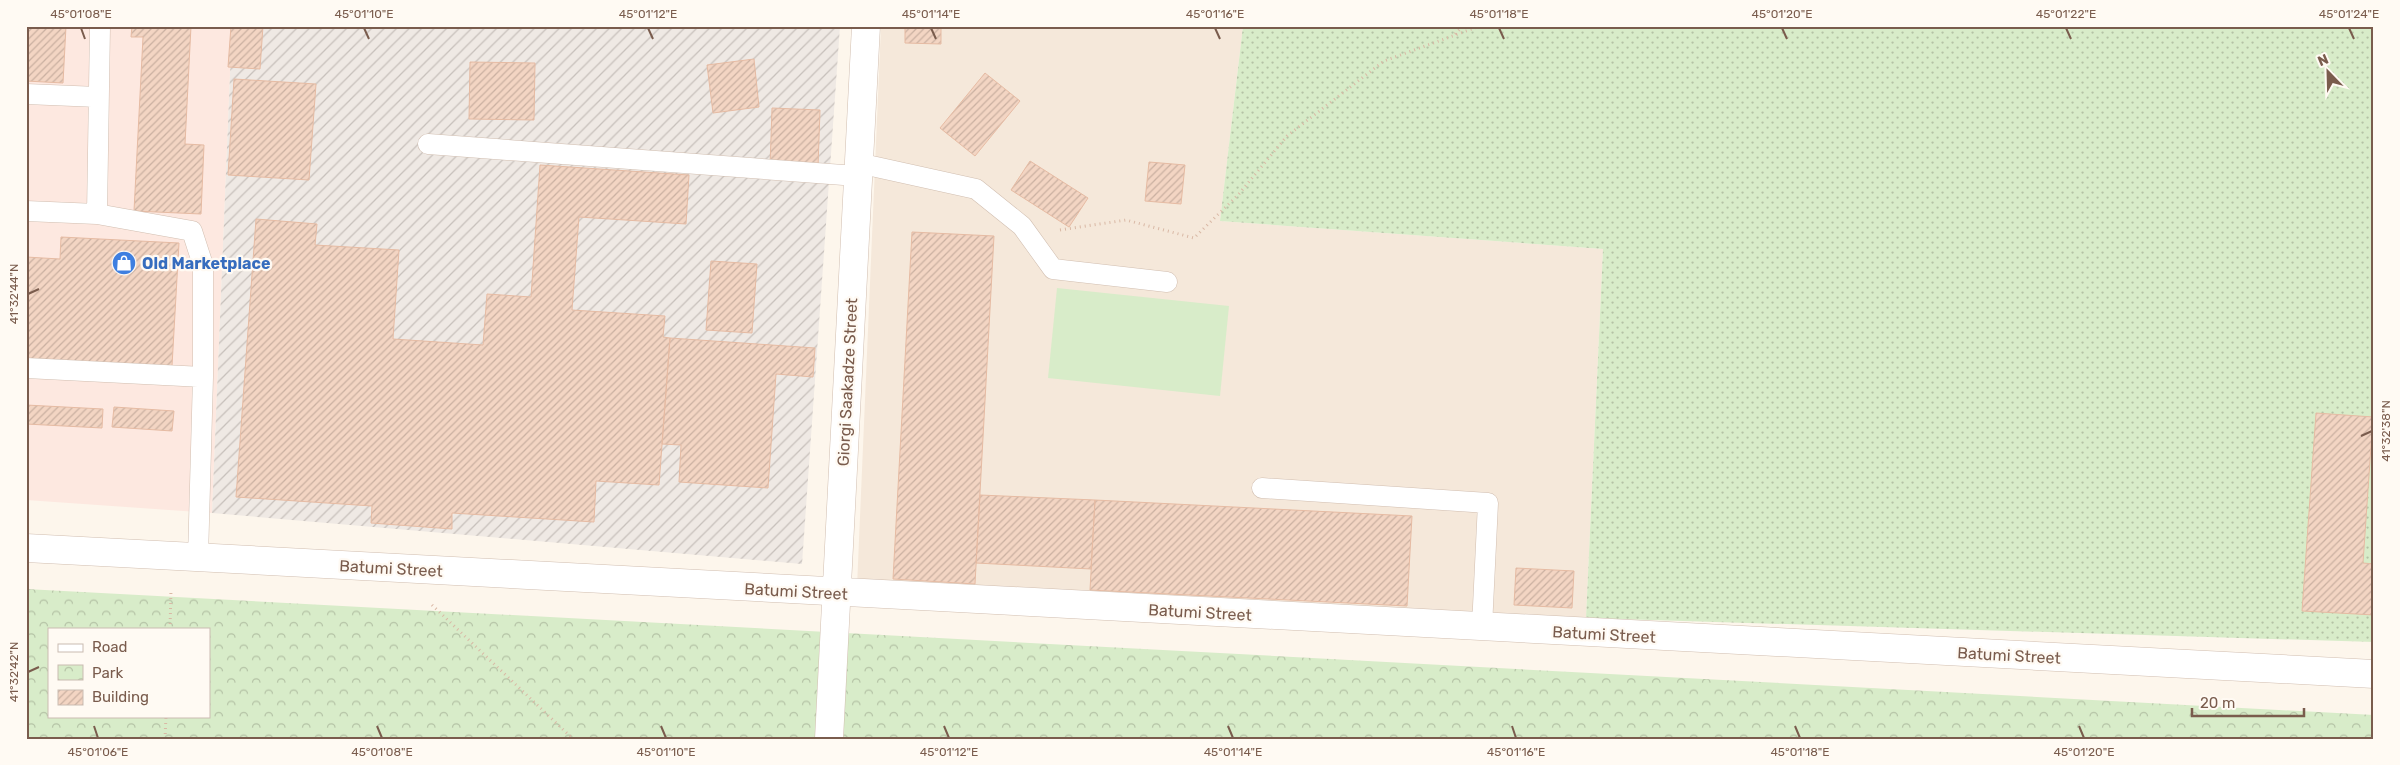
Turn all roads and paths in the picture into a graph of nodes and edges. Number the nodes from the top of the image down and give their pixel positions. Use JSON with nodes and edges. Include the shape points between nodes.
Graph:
{"nodes":[{"id":1,"x":100,"y":26,"type":"edge"},
{"id":2,"x":866,"y":26,"type":"edge"},
{"id":3,"x":1463,"y":26,"type":"edge"},
{"id":4,"x":1480,"y":26,"type":"edge"},
{"id":5,"x":1453,"y":36,"type":"junction"},
{"id":6,"x":26,"y":94,"type":"edge"},
{"id":7,"x":98,"y":97,"type":"junction"},
{"id":8,"x":428,"y":144,"type":"dead end"},
{"id":9,"x":858,"y":170,"type":"junction"},
{"id":10,"x":26,"y":211,"type":"edge"},
{"id":11,"x":97,"y":214,"type":"junction"},
{"id":12,"x":1027,"y":235,"type":"junction"},
{"id":13,"x":1167,"y":282,"type":"dead end"},
{"id":14,"x":26,"y":368,"type":"edge"},
{"id":15,"x":204,"y":377,"type":"junction"},
{"id":16,"x":1262,"y":488,"type":"dead end"},
{"id":17,"x":26,"y":548,"type":"edge"},
{"id":18,"x":185,"y":557,"type":"junction"},
{"id":19,"x":393,"y":568,"type":"junction"},
{"id":20,"x":836,"y":593,"type":"junction"},
{"id":21,"x":1482,"y":627,"type":"junction"},
{"id":22,"x":170,"y":628,"type":"edge"},
{"id":23,"x":2374,"y":674,"type":"edge"},
{"id":24,"x":166,"y":718,"type":"edge"},
{"id":25,"x":165,"y":739,"type":"edge"},
{"id":26,"x":573,"y":739,"type":"edge"},
{"id":27,"x":829,"y":739,"type":"edge"}],
"edges":[{"from":1,"to":7,"type":"lane"},
{"from":2,"to":9,"type":"street","name":"Giorgi Saakadze Street"},
{"from":3,"to":5,"type":"path"},
{"from":4,"to":5,"type":"path"},
{"from":5,"to":12,"type":"path","via":[[1384,61],[1287,136],[1238,194],[1194,238],[1126,220]]},
{"from":6,"to":7,"type":"lane"},
{"from":7,"to":11,"type":"lane"},
{"from":8,"to":9,"type":"lane"},
{"from":9,"to":12,"type":"lane","via":[[976,189],[1022,226]]},
{"from":9,"to":20,"type":"street","name":"Giorgi Saakadze Street"},
{"from":10,"to":11,"type":"lane"},
{"from":11,"to":15,"type":"lane","via":[[192,231],[203,264]]},
{"from":12,"to":13,"type":"lane","via":[[1053,269]]},
{"from":14,"to":15,"type":"lane"},
{"from":15,"to":18,"type":"lane"},
{"from":16,"to":21,"type":"lane","via":[[1488,503]]},
{"from":17,"to":18,"type":"street","name":"Batumi Street"},
{"from":18,"to":19,"type":"street","name":"Batumi Street"},
{"from":18,"to":22,"type":"path"},
{"from":19,"to":20,"type":"street","name":"Batumi Street"},
{"from":19,"to":26,"type":"path"},
{"from":20,"to":21,"type":"street","name":"Batumi Street"},
{"from":20,"to":27,"type":"street","name":"Giorgi Saakadze Street"},
{"from":21,"to":23,"type":"street","name":"Batumi Street"},
{"from":24,"to":25,"type":"path"}]}
